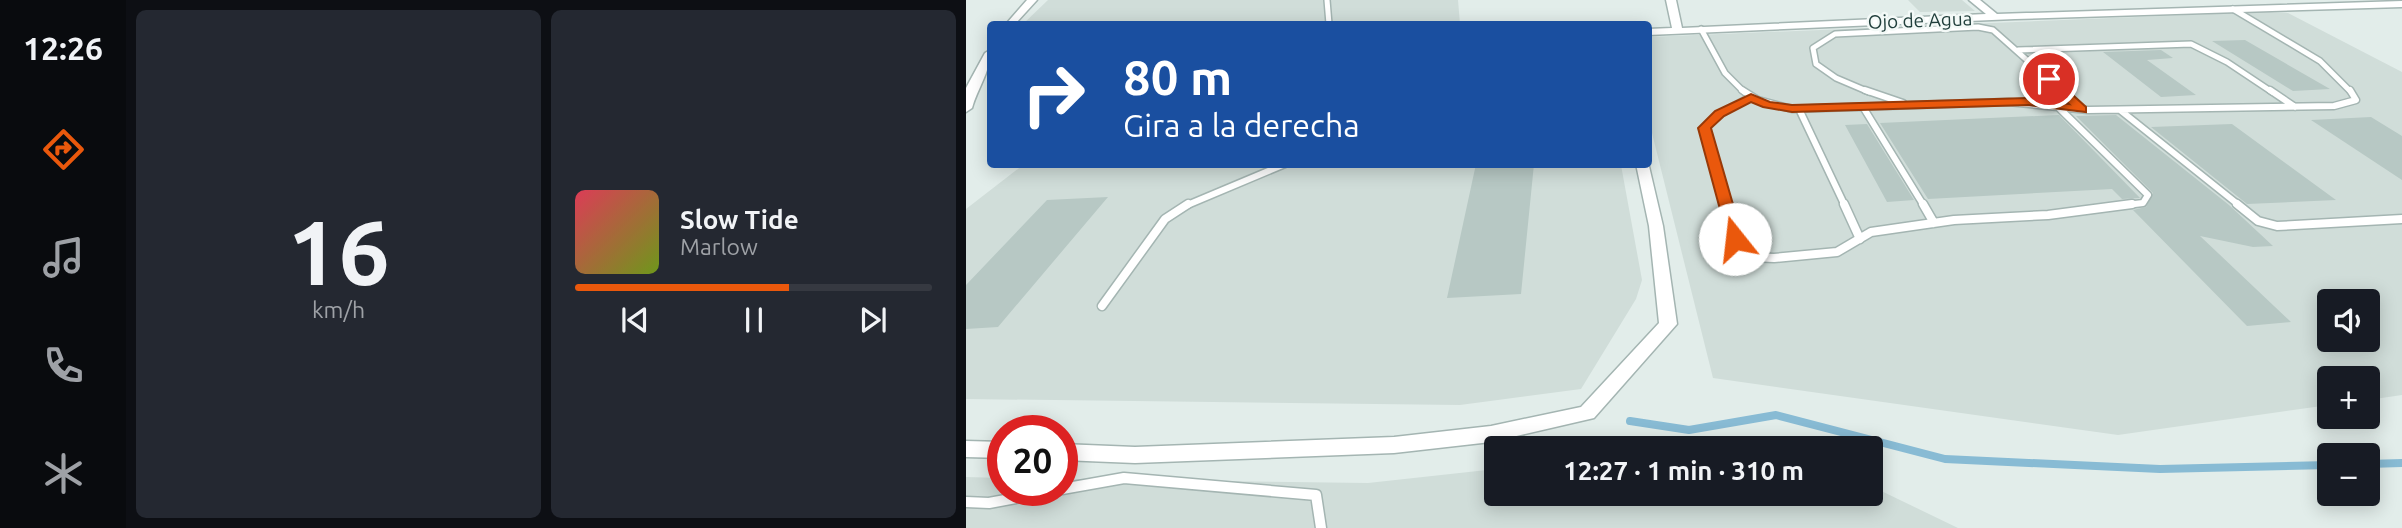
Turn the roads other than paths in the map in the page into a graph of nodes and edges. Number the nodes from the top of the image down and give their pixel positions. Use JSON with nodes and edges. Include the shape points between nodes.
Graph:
{"nodes":[{"id":1,"x":1032,"y":0,"type":"edge"},
{"id":2,"x":1327,"y":0,"type":"edge"},
{"id":3,"x":1671,"y":0,"type":"edge"},
{"id":4,"x":1974,"y":0,"type":"edge"},
{"id":5,"x":2304,"y":0,"type":"edge"},
{"id":6,"x":2402,"y":4,"type":"edge"},
{"id":7,"x":2321,"y":6,"type":"junction"},
{"id":8,"x":2233,"y":9,"type":"junction"},
{"id":9,"x":1995,"y":17,"type":"junction"},
{"id":10,"x":1013,"y":21,"type":"edge"},
{"id":11,"x":1329,"y":21,"type":"edge"},
{"id":12,"x":1701,"y":29,"type":"junction"},
{"id":13,"x":1678,"y":30,"type":"junction"},
{"id":14,"x":1652,"y":32,"type":"edge"},
{"id":15,"x":2018,"y":50,"type":"junction"},
{"id":16,"x":987,"y":60,"type":"edge"},
{"id":17,"x":1751,"y":97,"type":"junction"},
{"id":18,"x":1909,"y":105,"type":"junction"},
{"id":19,"x":2056,"y":105,"type":"junction"},
{"id":20,"x":1863,"y":107,"type":"junction"},
{"id":21,"x":2295,"y":107,"type":"junction"},
{"id":22,"x":966,"y":108,"type":"edge"},
{"id":23,"x":1798,"y":109,"type":"junction"},
{"id":24,"x":2082,"y":109,"type":"junction"},
{"id":25,"x":2120,"y":110,"type":"junction"},
{"id":26,"x":1275,"y":168,"type":"edge"},
{"id":27,"x":1644,"y":168,"type":"edge"},
{"id":28,"x":2402,"y":219,"type":"edge"},
{"id":29,"x":1934,"y":223,"type":"junction"},
{"id":30,"x":1860,"y":239,"type":"junction"},
{"id":31,"x":1102,"y":306,"type":"dead end"},
{"id":32,"x":966,"y":449,"type":"edge"},
{"id":33,"x":987,"y":450,"type":"edge"},
{"id":34,"x":1078,"y":453,"type":"edge"},
{"id":35,"x":1078,"y":487,"type":"edge"},
{"id":36,"x":966,"y":502,"type":"edge"},
{"id":37,"x":987,"y":503,"type":"edge"},
{"id":38,"x":1321,"y":528,"type":"edge"}],
"edges":[{"from":1,"to":10,"type":"street"},
{"from":2,"to":11,"type":"lane"},
{"from":3,"to":13,"type":"street"},
{"from":4,"to":9,"type":"street"},
{"from":5,"to":7,"type":"street"},
{"from":6,"to":7,"type":"street","name":"Ojo de Agua"},
{"from":7,"to":8,"type":"street","name":"Ojo de Agua"},
{"from":8,"to":9,"type":"street","name":"Ojo de Agua"},
{"from":8,"to":21,"type":"lane","via":[[2329,67],[2350,87],[2356,100]]},
{"from":9,"to":12,"type":"street","name":"Ojo de Agua"},
{"from":12,"to":13,"type":"street","name":"Ojo de Agua"},
{"from":12,"to":17,"type":"lane","via":[[1727,79]]},
{"from":13,"to":14,"type":"street","name":"Ojo de Agua"},
{"from":15,"to":18,"type":"lane","via":[[1993,30],[1978,27],[1835,34],[1813,48],[1816,64],[1827,74]]},
{"from":15,"to":21,"type":"lane","via":[[2191,44]]},
{"from":15,"to":24,"type":"lane"},
{"from":16,"to":22,"type":"street"},
{"from":17,"to":23,"type":"lane","via":[[1767,105]]},
{"from":17,"to":30,"type":"lane","via":[[1719,114],[1705,128],[1735,239],[1752,257],[1774,258],[1837,252]]},
{"from":18,"to":19,"type":"lane"},
{"from":18,"to":20,"type":"lane"},
{"from":19,"to":24,"type":"lane"},
{"from":19,"to":29,"type":"lane","via":[[2137,182],[2148,195],[2143,203]]},
{"from":20,"to":23,"type":"lane"},
{"from":20,"to":29,"type":"lane"},
{"from":21,"to":25,"type":"lane"},
{"from":23,"to":30,"type":"lane"},
{"from":24,"to":25,"type":"lane"},
{"from":25,"to":28,"type":"lane","via":[[2259,221],[2277,226]]},
{"from":26,"to":31,"type":"lane","via":[[1193,201],[1165,219]]},
{"from":27,"to":34,"type":"street","via":[[1668,324],[1587,413],[1491,435],[1394,444],[1135,455]]},
{"from":29,"to":30,"type":"lane","via":[[1871,232]]},
{"from":32,"to":33,"type":"street"},
{"from":35,"to":38,"type":"lane","via":[[1124,478],[1316,495]]},
{"from":36,"to":37,"type":"lane"}]}
